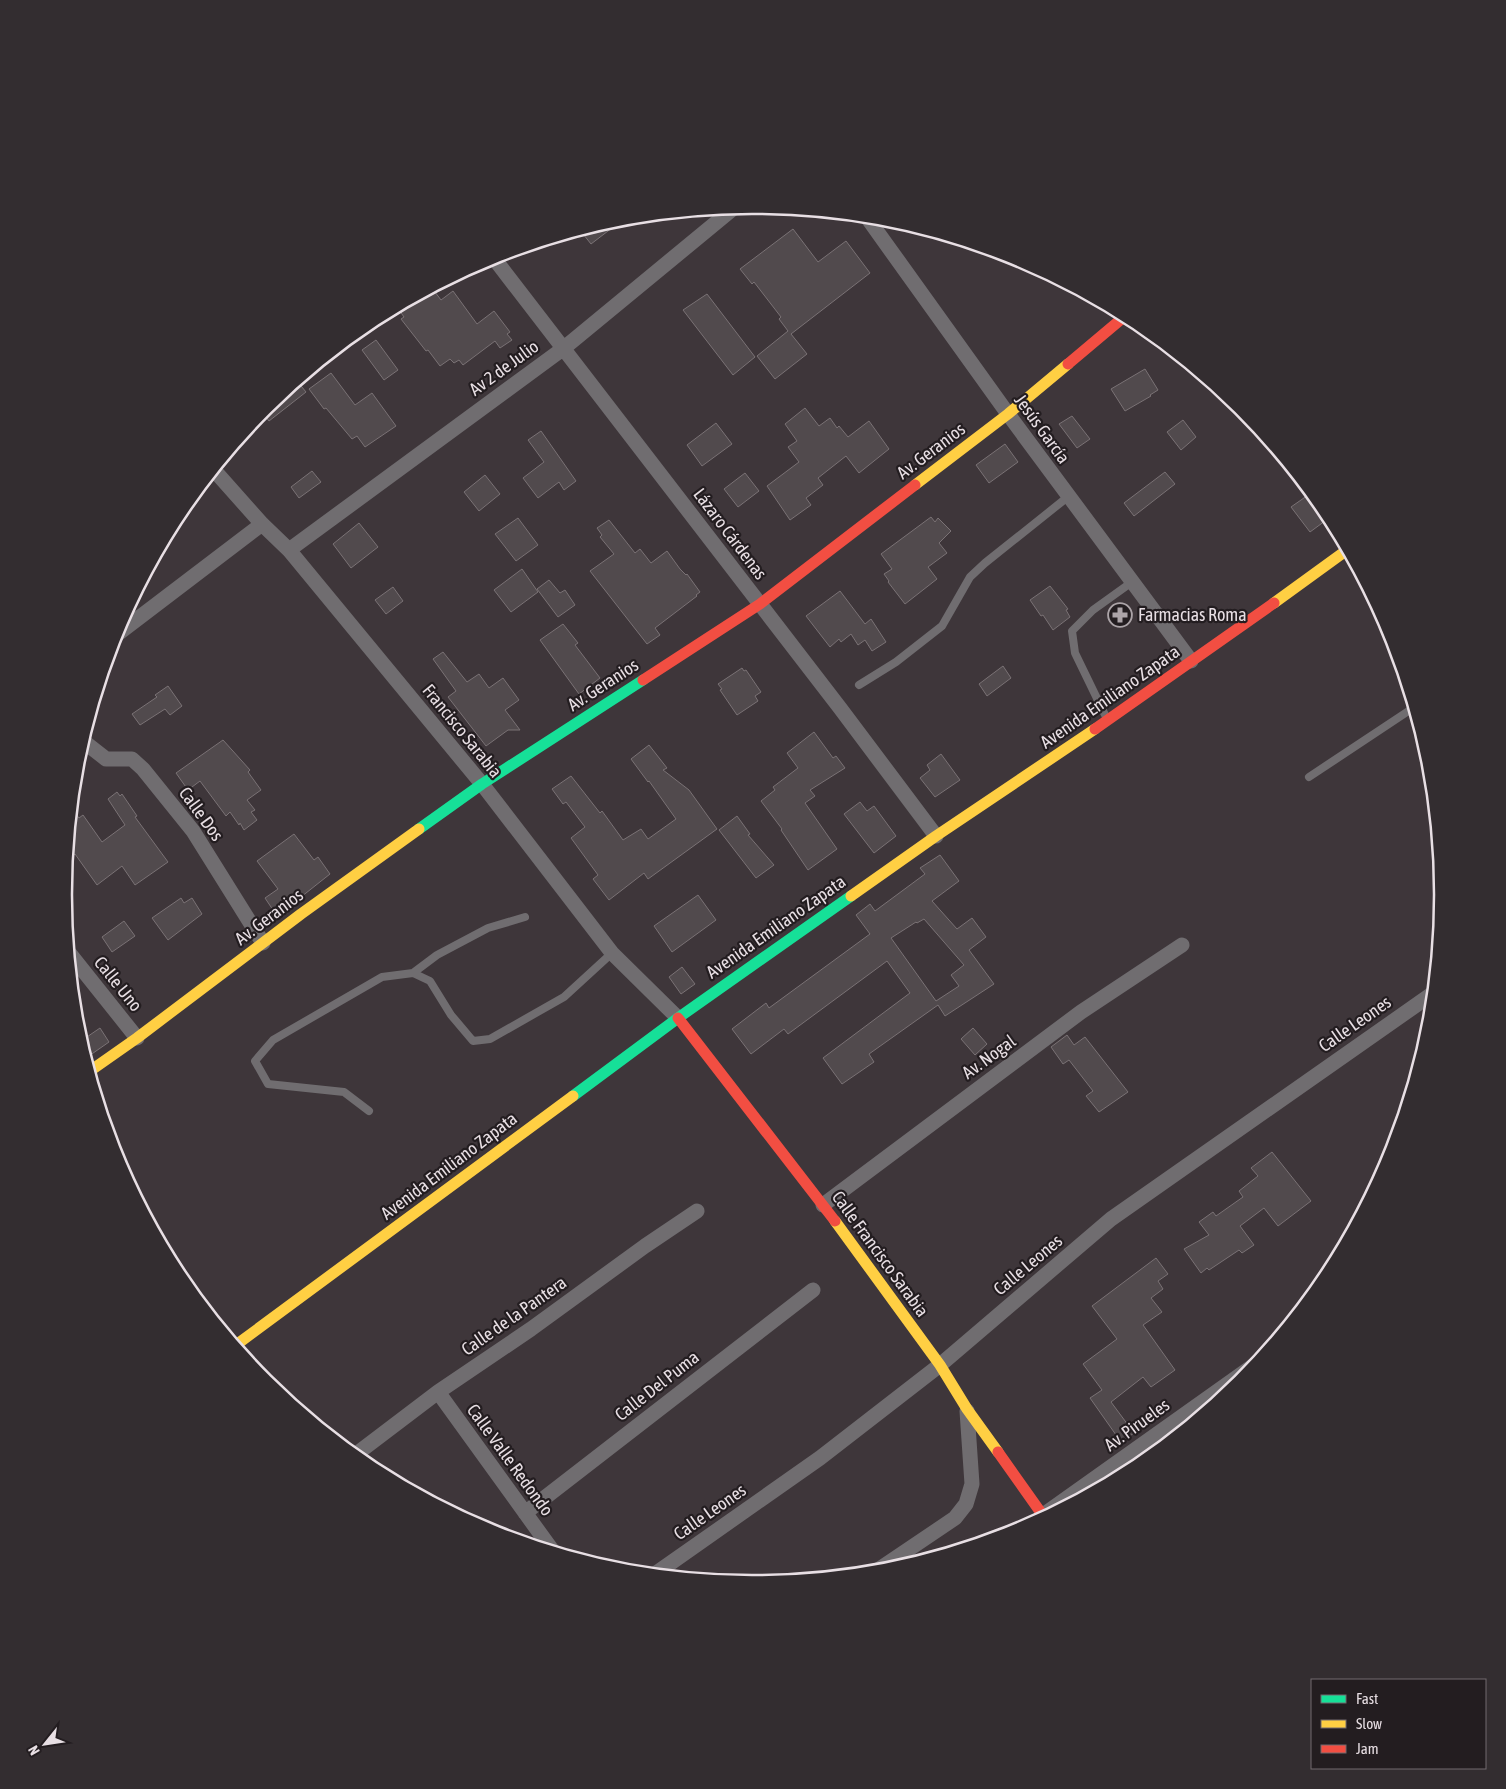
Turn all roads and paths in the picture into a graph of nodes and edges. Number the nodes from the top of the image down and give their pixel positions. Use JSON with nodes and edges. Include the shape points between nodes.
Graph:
{"nodes":[{"id":1,"x":726,"y":215,"type":"edge"},
{"id":2,"x":872,"y":225,"type":"edge"},
{"id":3,"x":498,"y":264,"type":"edge"},
{"id":4,"x":1119,"y":321,"type":"edge"},
{"id":5,"x":564,"y":348,"type":"junction"},
{"id":6,"x":1008,"y":414,"type":"junction"},
{"id":7,"x":218,"y":474,"type":"edge"},
{"id":8,"x":1069,"y":496,"type":"junction"},
{"id":9,"x":262,"y":524,"type":"junction"},
{"id":10,"x":289,"y":550,"type":"junction"},
{"id":11,"x":1342,"y":554,"type":"edge"},
{"id":12,"x":1132,"y":582,"type":"junction"},
{"id":13,"x":760,"y":604,"type":"junction"},
{"id":14,"x":128,"y":626,"type":"edge"},
{"id":15,"x":1192,"y":661,"type":"junction"},
{"id":16,"x":859,"y":685,"type":"dead end"},
{"id":17,"x":1408,"y":711,"type":"edge"},
{"id":18,"x":1108,"y":721,"type":"junction"},
{"id":19,"x":90,"y":746,"type":"edge"},
{"id":20,"x":1309,"y":777,"type":"dead end"},
{"id":21,"x":482,"y":784,"type":"junction"},
{"id":22,"x":936,"y":836,"type":"junction"},
{"id":23,"x":525,"y":916,"type":"dead end"},
{"id":24,"x":263,"y":943,"type":"junction"},
{"id":25,"x":1182,"y":945,"type":"dead end"},
{"id":26,"x":612,"y":953,"type":"junction"},
{"id":27,"x":76,"y":962,"type":"edge"},
{"id":28,"x":413,"y":973,"type":"junction"},
{"id":29,"x":1425,"y":999,"type":"edge"},
{"id":30,"x":678,"y":1018,"type":"junction"},
{"id":31,"x":137,"y":1038,"type":"junction"},
{"id":32,"x":95,"y":1067,"type":"edge"},
{"id":33,"x":369,"y":1111,"type":"dead end"},
{"id":34,"x":823,"y":1205,"type":"junction"},
{"id":35,"x":697,"y":1211,"type":"dead end"},
{"id":36,"x":813,"y":1290,"type":"dead end"},
{"id":37,"x":241,"y":1343,"type":"edge"},
{"id":38,"x":940,"y":1365,"type":"junction"},
{"id":39,"x":438,"y":1392,"type":"junction"},
{"id":40,"x":1215,"y":1394,"type":"edge"},
{"id":41,"x":967,"y":1409,"type":"junction"},
{"id":42,"x":361,"y":1450,"type":"edge"},
{"id":43,"x":1076,"y":1493,"type":"edge"},
{"id":44,"x":1040,"y":1511,"type":"edge"},
{"id":45,"x":524,"y":1513,"type":"junction"},
{"id":46,"x":547,"y":1543,"type":"edge"},
{"id":47,"x":904,"y":1558,"type":"edge"},
{"id":48,"x":662,"y":1569,"type":"edge"}],
"edges":[{"from":1,"to":5,"type":"street","name":"Av 2 de Julio"},
{"from":2,"to":6,"type":"street","name":"Jesús García"},
{"from":3,"to":5,"type":"street","name":"Lázaro Cárdenas"},
{"from":4,"to":6,"type":"street","name":"Av. Geranios"},
{"from":5,"to":10,"type":"street","name":"Av 2 de Julio"},
{"from":5,"to":13,"type":"street","name":"Lázaro Cárdenas"},
{"from":6,"to":8,"type":"street","name":"Jesús García"},
{"from":6,"to":13,"type":"street","name":"Av. Geranios"},
{"from":7,"to":9,"type":"street","name":"Francisco Sarabia"},
{"from":8,"to":12,"type":"street","name":"Jesús García"},
{"from":8,"to":16,"type":"lane","via":[[970,577],[942,626],[896,662]]},
{"from":9,"to":10,"type":"street","name":"Francisco Sarabia"},
{"from":9,"to":14,"type":"street"},
{"from":10,"to":21,"type":"street","name":"Francisco Sarabia"},
{"from":11,"to":15,"type":"street","name":"Avenida Emiliano Zapata"},
{"from":12,"to":15,"type":"street","name":"Jesús García"},
{"from":12,"to":18,"type":"lane","via":[[1093,610],[1072,631],[1075,653]]},
{"from":13,"to":21,"type":"street","name":"Av. Geranios"},
{"from":13,"to":22,"type":"street","name":"Lázaro Cárdenas"},
{"from":15,"to":18,"type":"street","name":"Avenida Emiliano Zapata"},
{"from":17,"to":20,"type":"lane"},
{"from":18,"to":22,"type":"street","name":"Avenida Emiliano Zapata"},
{"from":19,"to":24,"type":"street","name":"Calle Dos","via":[[106,759],[132,759],[143,769],[193,832]]},
{"from":21,"to":24,"type":"street","name":"Av. Geranios"},
{"from":21,"to":26,"type":"street","name":"Francisco Sarabia"},
{"from":22,"to":30,"type":"street","name":"Avenida Emiliano Zapata"},
{"from":23,"to":28,"type":"lane","via":[[488,928],[437,955]]},
{"from":24,"to":31,"type":"street","name":"Av. Geranios"},
{"from":25,"to":34,"type":"street","name":"Av. Nogal","via":[[1080,1012]]},
{"from":26,"to":28,"type":"lane","via":[[564,997],[490,1039],[473,1041],[451,1015],[430,981]]},
{"from":26,"to":30,"type":"street","name":"Francisco Sarabia"},
{"from":27,"to":31,"type":"street","name":"Calle Uno"},
{"from":28,"to":33,"type":"lane","via":[[382,977],[273,1040],[255,1061],[268,1084],[344,1092]]},
{"from":29,"to":38,"type":"street","name":"Calle Leones","via":[[1111,1219]]},
{"from":30,"to":34,"type":"street","name":"Calle Francisco Sarabia"},
{"from":30,"to":37,"type":"street","name":"Avenida Emiliano Zapata"},
{"from":31,"to":32,"type":"street","name":"Av. Geranios"},
{"from":34,"to":38,"type":"street","name":"Calle Francisco Sarabia"},
{"from":35,"to":39,"type":"street","name":"Calle de la Pantera"},
{"from":36,"to":45,"type":"street","name":"Calle Del Puma"},
{"from":38,"to":41,"type":"street","name":"Calle Francisco Sarabia"},
{"from":38,"to":48,"type":"street","name":"Calle Leones","via":[[820,1458]]},
{"from":39,"to":42,"type":"street","name":"Calle de la Pantera"},
{"from":39,"to":45,"type":"street","name":"Calle Valle Redondo"},
{"from":40,"to":43,"type":"street","name":"Av. Pirueles"},
{"from":41,"to":44,"type":"street","name":"Calle Francisco Sarabia"},
{"from":41,"to":47,"type":"street","via":[[972,1484],[966,1504],[955,1518]]},
{"from":45,"to":46,"type":"street","name":"Calle Valle Redondo"}]}
